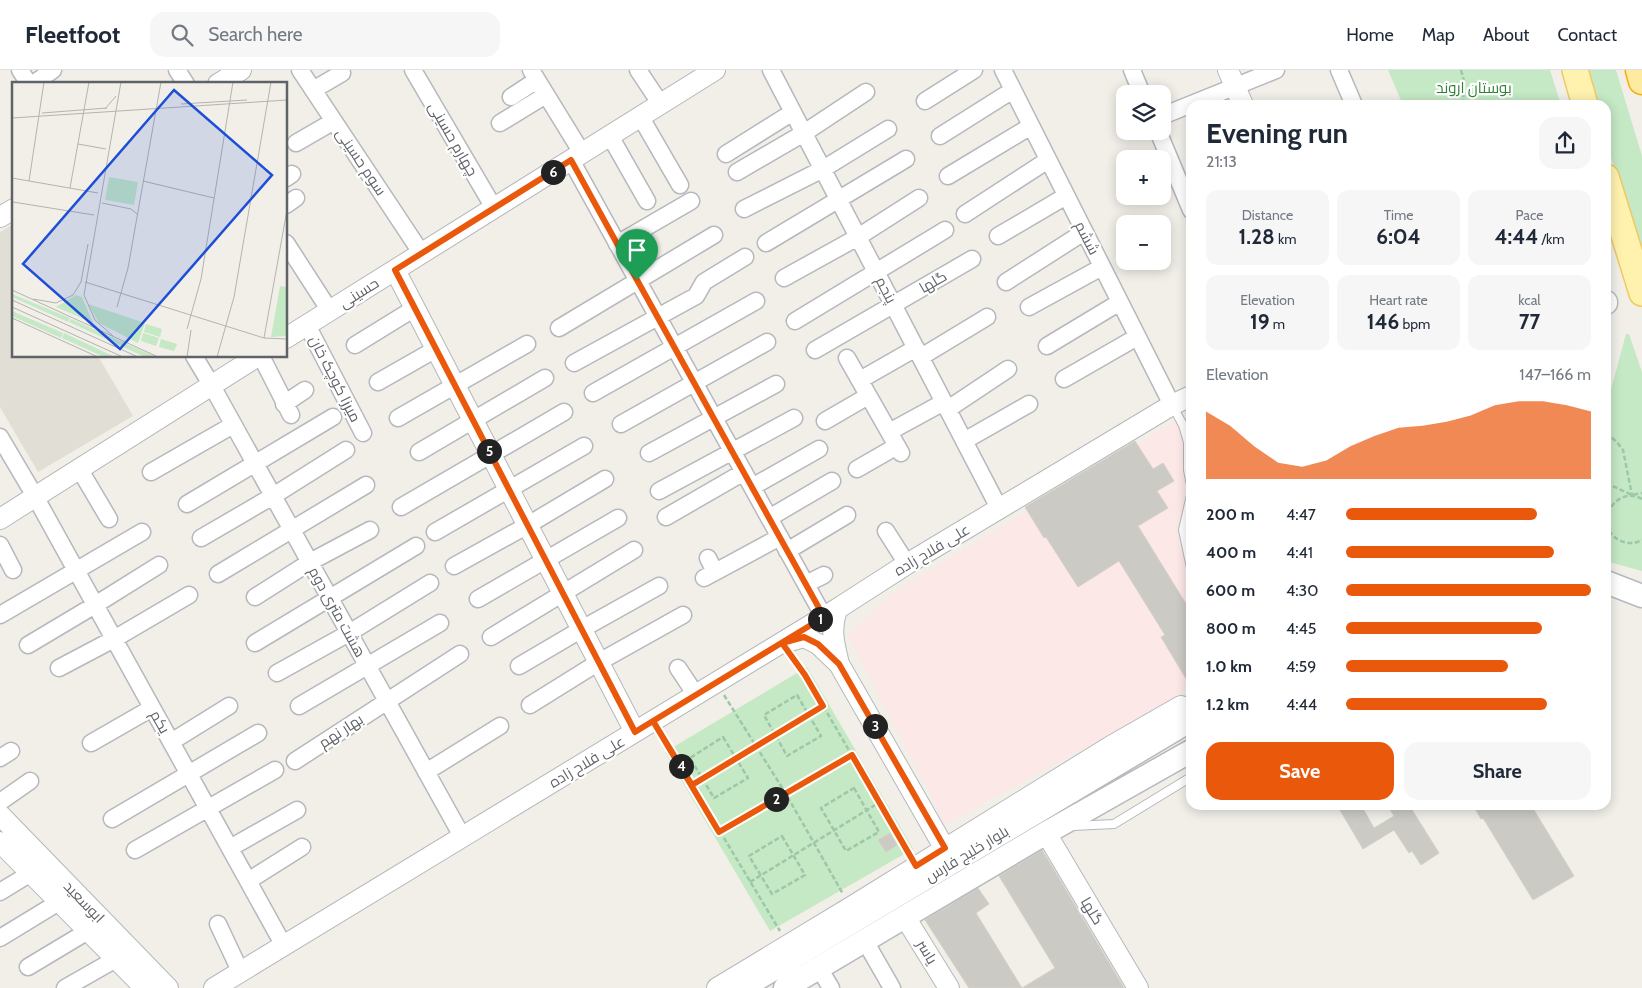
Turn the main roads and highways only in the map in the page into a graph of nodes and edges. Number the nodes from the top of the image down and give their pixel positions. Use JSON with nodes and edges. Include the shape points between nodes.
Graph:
{"nodes":[{"id":1,"x":1574,"y":70,"type":"edge"},
{"id":2,"x":1639,"y":70,"type":"edge"},
{"id":3,"x":1642,"y":81,"type":"edge"},
{"id":4,"x":1583,"y":100,"type":"edge"},
{"id":5,"x":1611,"y":193,"type":"edge"},
{"id":6,"x":1642,"y":293,"type":"edge"},
{"id":7,"x":1611,"y":584,"type":"edge"},
{"id":8,"x":1642,"y":596,"type":"edge"},
{"id":9,"x":1186,"y":723,"type":"edge"},
{"id":10,"x":1186,"y":754,"type":"edge"},
{"id":11,"x":742,"y":988,"type":"edge"},
{"id":12,"x":785,"y":988,"type":"edge"}],
"edges":[{"from":1,"to":4,"type":"main road"},
{"from":2,"to":3,"type":"highway"},
{"from":5,"to":6,"type":"main road"},
{"from":7,"to":8,"type":"main road"},
{"from":9,"to":11,"type":"main road","name":"بلوار خلیج فارس"},
{"from":10,"to":12,"type":"main road","name":"بلوار خلیج فارس"}]}
